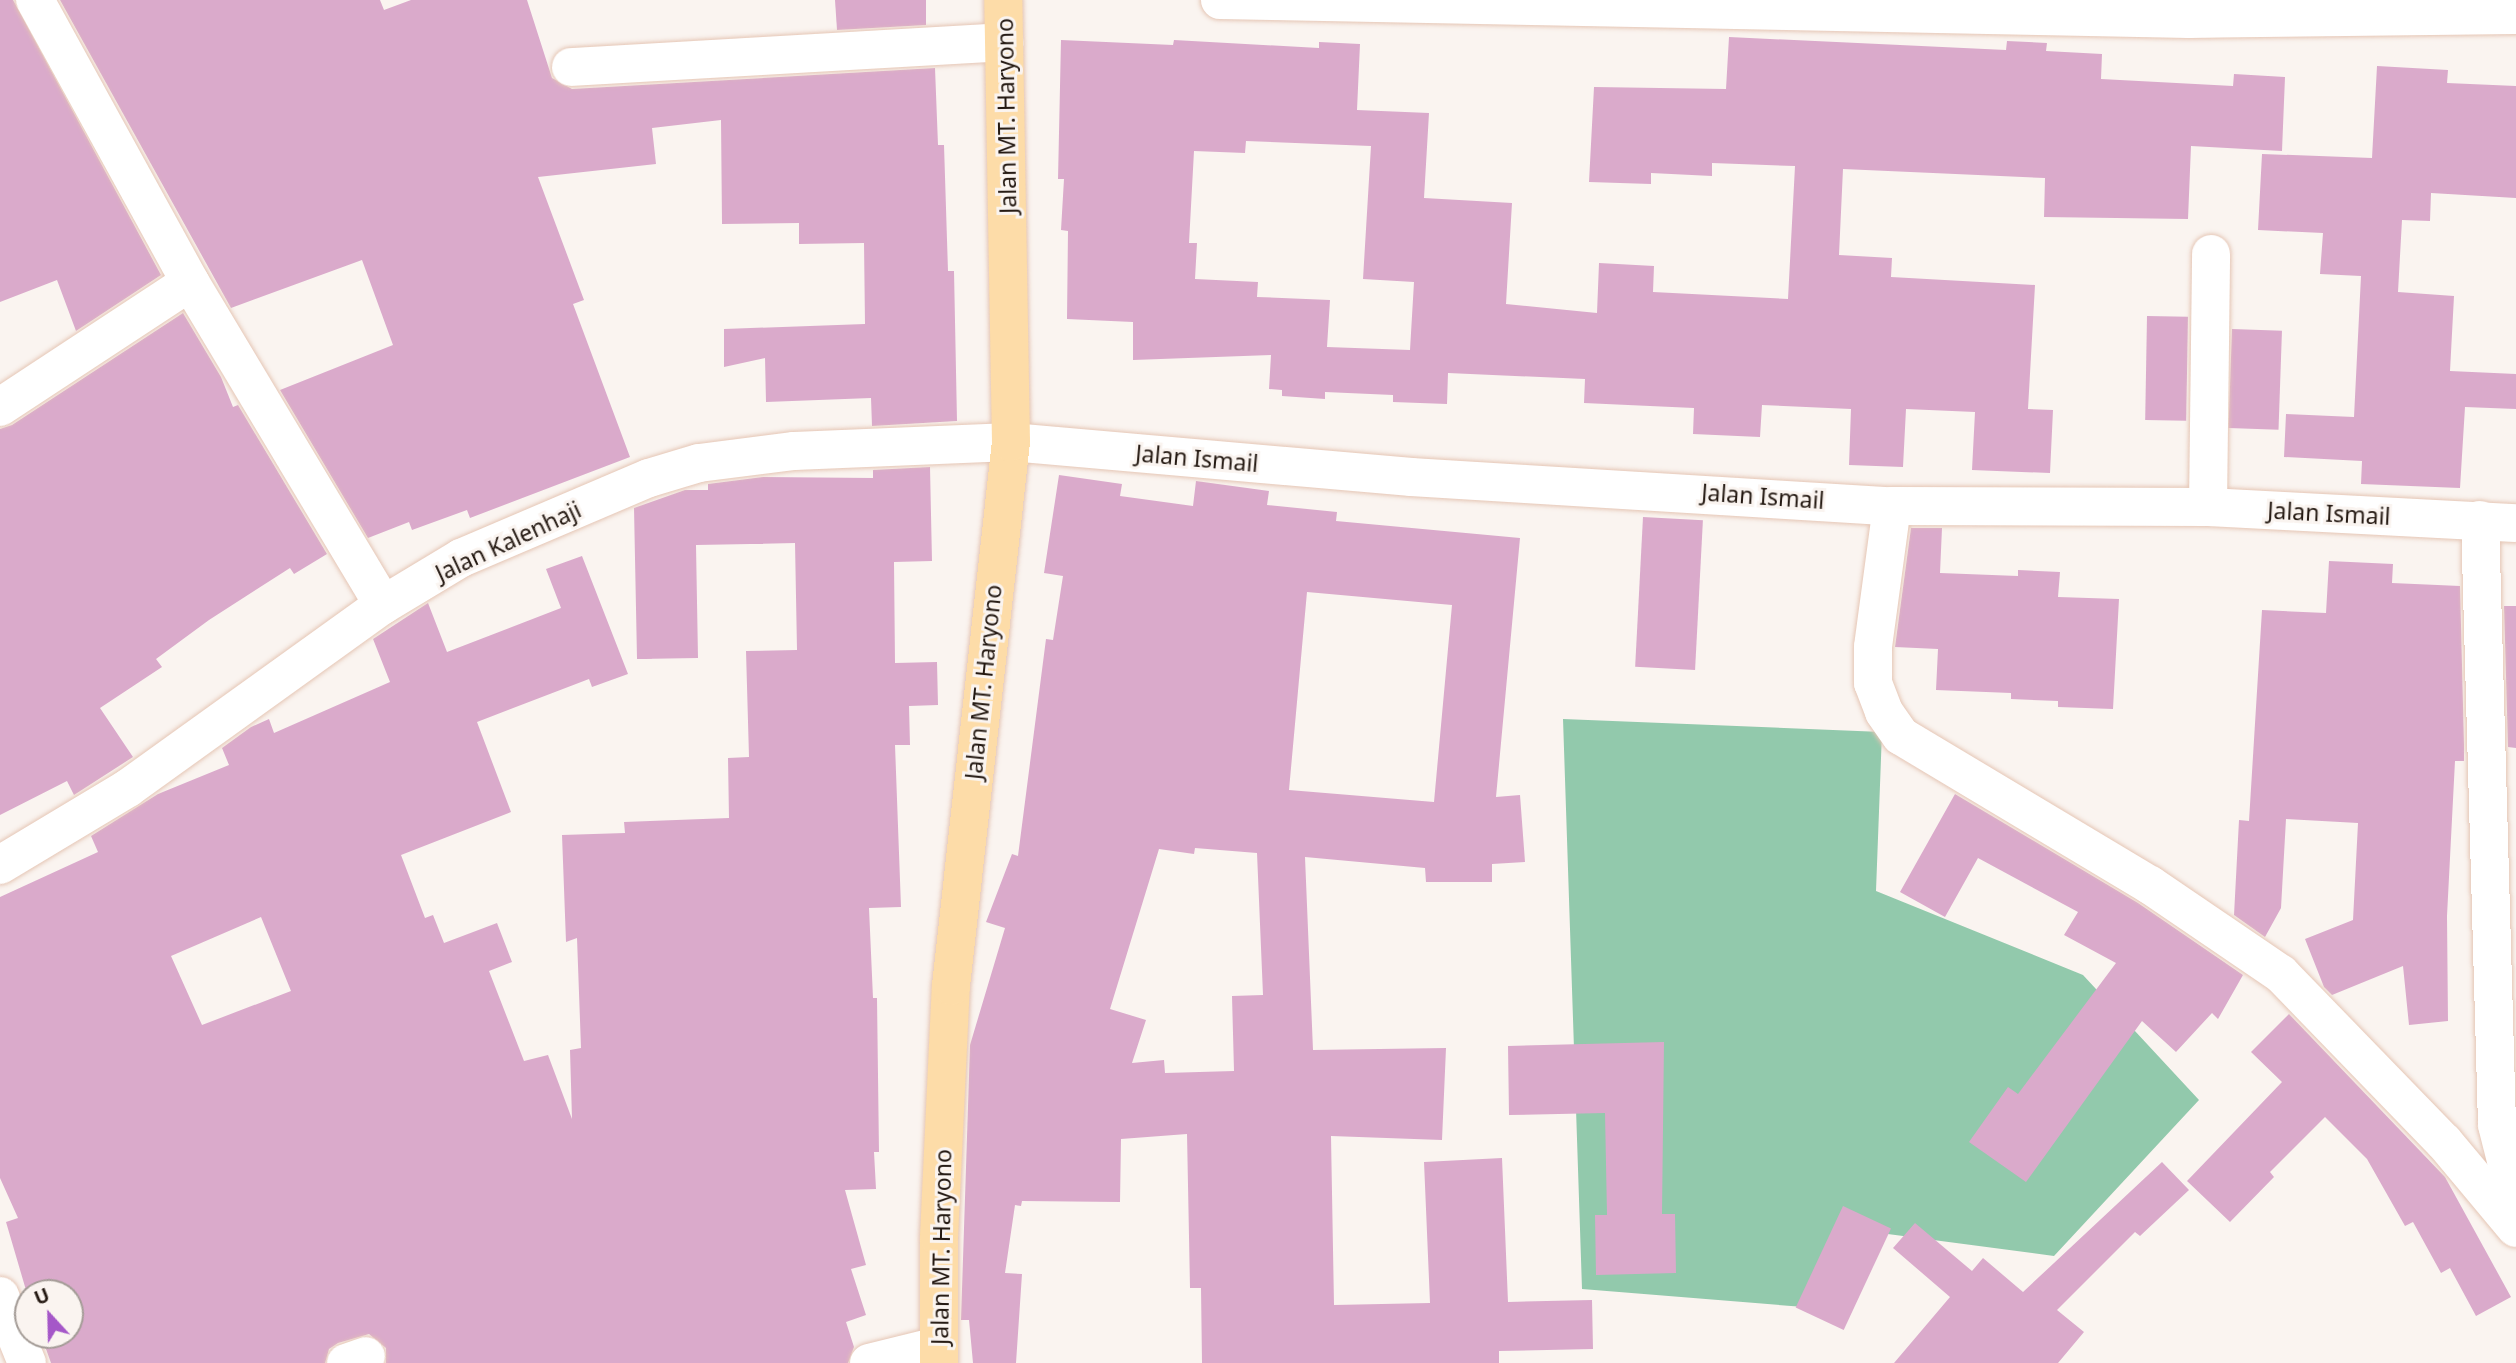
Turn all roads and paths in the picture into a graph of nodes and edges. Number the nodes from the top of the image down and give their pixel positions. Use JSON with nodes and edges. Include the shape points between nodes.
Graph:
{"nodes":[{"id":1,"x":34,"y":0,"type":"edge"},
{"id":2,"x":1003,"y":0,"type":"edge"},
{"id":3,"x":1220,"y":0,"type":"edge"},
{"id":4,"x":1926,"y":7,"type":"edge"},
{"id":5,"x":2418,"y":8,"type":"edge"},
{"id":6,"x":2516,"y":15,"type":"edge"},
{"id":7,"x":1004,"y":42,"type":"junction"},
{"id":8,"x":571,"y":67,"type":"dead end"},
{"id":9,"x":2211,"y":254,"type":"dead end"},
{"id":10,"x":190,"y":282,"type":"junction"},
{"id":11,"x":0,"y":407,"type":"edge"},
{"id":12,"x":1011,"y":442,"type":"junction"},
{"id":13,"x":1892,"y":506,"type":"junction"},
{"id":14,"x":2208,"y":507,"type":"junction"},
{"id":15,"x":2498,"y":522,"type":"edge"},
{"id":16,"x":383,"y":605,"type":"junction"},
{"id":17,"x":0,"y":865,"type":"edge"},
{"id":18,"x":2516,"y":1200,"type":"edge"},
{"id":19,"x":2516,"y":1228,"type":"edge"},
{"id":20,"x":0,"y":1296,"type":"edge"},
{"id":21,"x":939,"y":1354,"type":"edge"},
{"id":22,"x":27,"y":1363,"type":"edge"},
{"id":23,"x":869,"y":1363,"type":"edge"}],
"edges":[{"from":1,"to":10,"type":"street"},
{"from":2,"to":7,"type":"main road","name":"Jalan MT. Haryono"},
{"from":3,"to":4,"type":"street"},
{"from":4,"to":5,"type":"street","via":[[2189,19]]},
{"from":5,"to":6,"type":"street"},
{"from":7,"to":8,"type":"street"},
{"from":7,"to":12,"type":"main road","name":"Jalan MT. Haryono"},
{"from":9,"to":14,"type":"street"},
{"from":10,"to":11,"type":"street"},
{"from":10,"to":16,"type":"street"},
{"from":12,"to":13,"type":"street","name":"Jalan Ismail","via":[[1411,477]]},
{"from":12,"to":16,"type":"street","name":"Jalan Kalenhaji","via":[[794,451],[699,463],[649,478],[461,558]]},
{"from":12,"to":21,"type":"main road","name":"Jalan MT. Haryono","via":[[951,986]]},
{"from":13,"to":14,"type":"street","name":"Jalan Ismail"},
{"from":13,"to":19,"type":"street","via":[[1873,647],[1873,683],[1884,712],[1901,736],[2150,885],[2281,974],[2444,1142]]},
{"from":14,"to":15,"type":"street","name":"Jalan Ismail"},
{"from":15,"to":18,"type":"street","via":[[2497,1125]]},
{"from":16,"to":17,"type":"street","name":"Jalan Kalenhaji","via":[[128,788]]},
{"from":20,"to":22,"type":"street"},
{"from":21,"to":23,"type":"street"}]}
